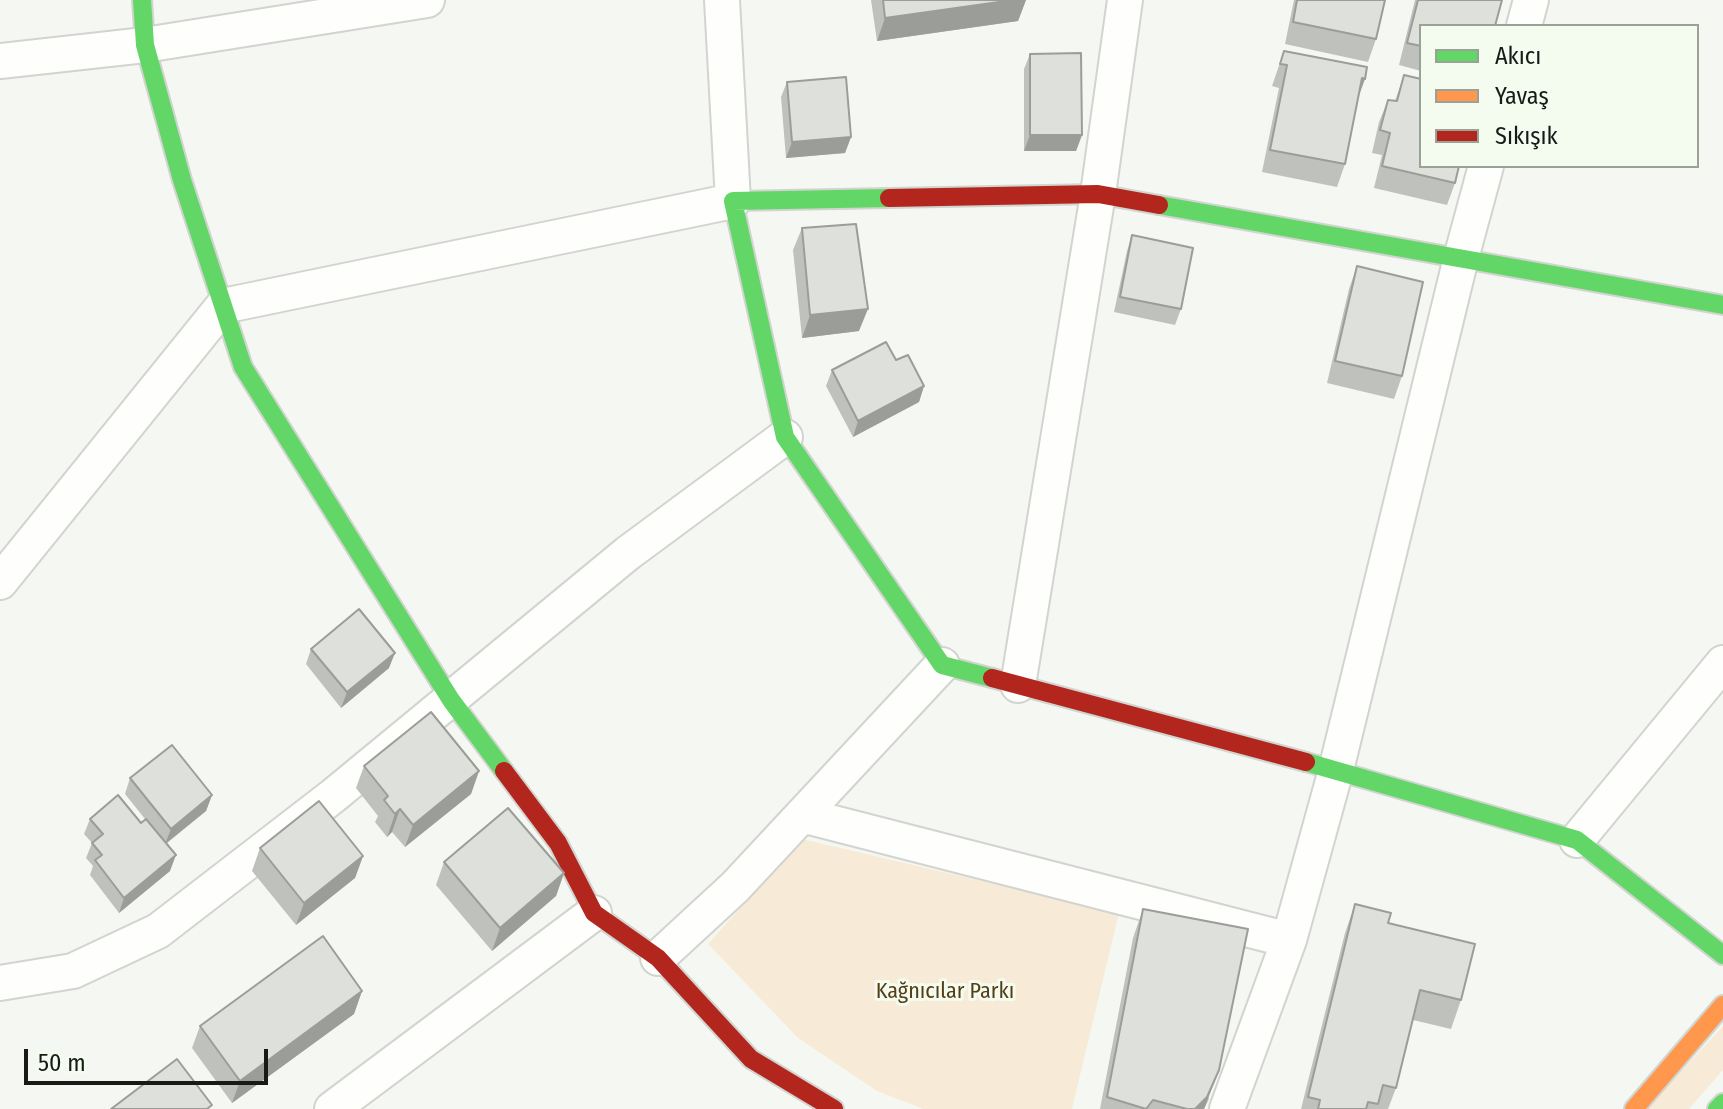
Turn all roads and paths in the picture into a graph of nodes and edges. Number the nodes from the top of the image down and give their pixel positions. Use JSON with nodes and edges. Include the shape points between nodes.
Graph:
{"nodes":[{"id":1,"x":142,"y":0,"type":"edge"},
{"id":2,"x":427,"y":0,"type":"edge"},
{"id":3,"x":722,"y":0,"type":"edge"},
{"id":4,"x":1125,"y":0,"type":"edge"},
{"id":5,"x":1531,"y":0,"type":"edge"},
{"id":6,"x":1525,"y":24,"type":"edge"},
{"id":7,"x":145,"y":45,"type":"junction"},
{"id":8,"x":0,"y":61,"type":"edge"},
{"id":9,"x":1485,"y":168,"type":"edge"},
{"id":10,"x":1098,"y":194,"type":"junction"},
{"id":11,"x":733,"y":201,"type":"junction"},
{"id":12,"x":1461,"y":258,"type":"junction"},
{"id":13,"x":1723,"y":305,"type":"edge"},
{"id":14,"x":223,"y":306,"type":"junction"},
{"id":15,"x":785,"y":437,"type":"junction"},
{"id":16,"x":0,"y":582,"type":"edge"},
{"id":17,"x":1723,"y":663,"type":"edge"},
{"id":18,"x":942,"y":665,"type":"junction"},
{"id":19,"x":1018,"y":685,"type":"junction"},
{"id":20,"x":451,"y":700,"type":"junction"},
{"id":21,"x":1336,"y":770,"type":"junction"},
{"id":22,"x":802,"y":815,"type":"junction"},
{"id":23,"x":1577,"y":840,"type":"junction"},
{"id":24,"x":594,"y":913,"type":"junction"},
{"id":25,"x":1289,"y":940,"type":"junction"},
{"id":26,"x":1723,"y":955,"type":"edge"},
{"id":27,"x":658,"y":958,"type":"junction"},
{"id":28,"x":0,"y":983,"type":"edge"},
{"id":29,"x":1723,"y":1005,"type":"edge"},
{"id":30,"x":1723,"y":1103,"type":"edge"},
{"id":31,"x":332,"y":1109,"type":"edge"},
{"id":32,"x":834,"y":1109,"type":"edge"},
{"id":33,"x":1227,"y":1109,"type":"edge"},
{"id":34,"x":1634,"y":1109,"type":"edge"},
{"id":35,"x":1717,"y":1109,"type":"edge"}],
"edges":[{"from":1,"to":7,"type":"street"},
{"from":2,"to":7,"type":"street"},
{"from":3,"to":11,"type":"street"},
{"from":4,"to":10,"type":"street"},
{"from":5,"to":6,"type":"street"},
{"from":7,"to":8,"type":"street"},
{"from":7,"to":14,"type":"street"},
{"from":9,"to":12,"type":"street"},
{"from":10,"to":11,"type":"street"},
{"from":10,"to":12,"type":"street"},
{"from":10,"to":19,"type":"street"},
{"from":11,"to":14,"type":"street"},
{"from":11,"to":15,"type":"street"},
{"from":12,"to":13,"type":"street"},
{"from":12,"to":21,"type":"street"},
{"from":14,"to":16,"type":"street"},
{"from":14,"to":20,"type":"street","via":[[243,367]]},
{"from":15,"to":18,"type":"street"},
{"from":15,"to":20,"type":"street","via":[[628,553]]},
{"from":17,"to":23,"type":"street"},
{"from":18,"to":19,"type":"street"},
{"from":18,"to":22,"type":"street"},
{"from":19,"to":21,"type":"street"},
{"from":20,"to":24,"type":"street","via":[[558,843]]},
{"from":20,"to":28,"type":"street","via":[[158,931],[73,971]]},
{"from":21,"to":23,"type":"street"},
{"from":21,"to":25,"type":"street"},
{"from":22,"to":25,"type":"street"},
{"from":22,"to":27,"type":"street"},
{"from":23,"to":26,"type":"street"},
{"from":24,"to":27,"type":"street"},
{"from":24,"to":31,"type":"street"},
{"from":25,"to":33,"type":"street"},
{"from":27,"to":32,"type":"street","via":[[751,1059]]},
{"from":29,"to":34,"type":"street"},
{"from":30,"to":35,"type":"street"}]}
